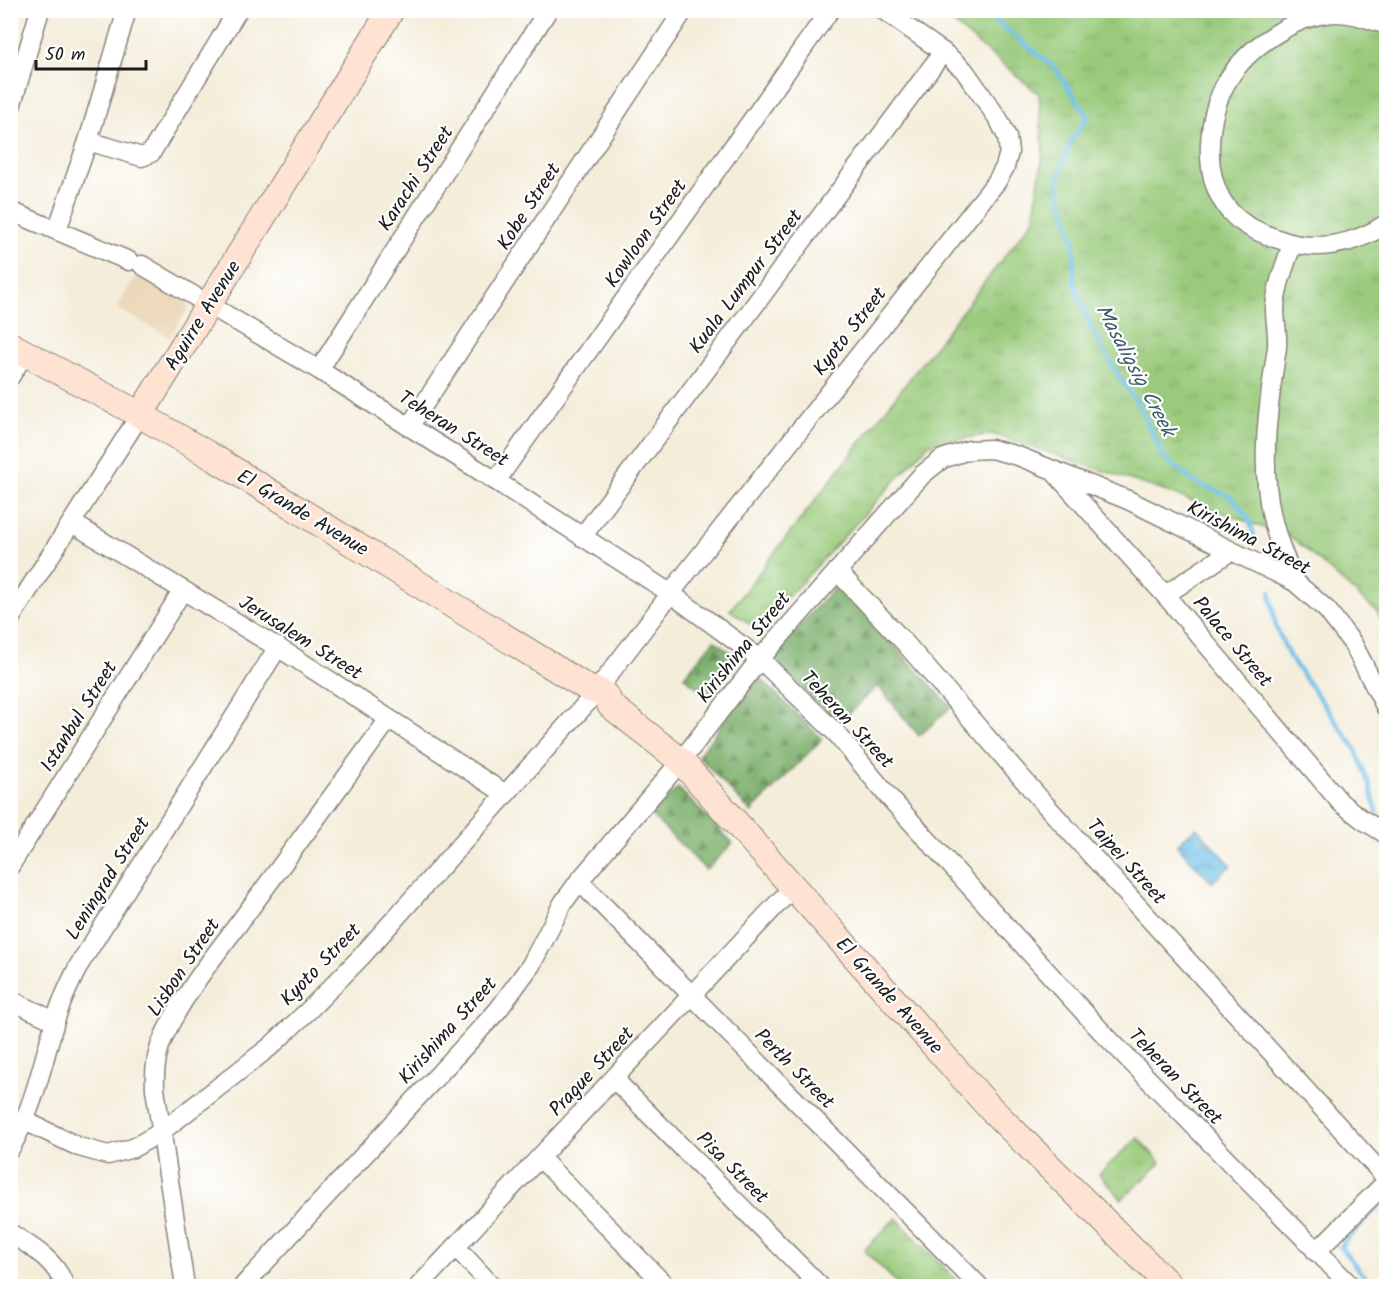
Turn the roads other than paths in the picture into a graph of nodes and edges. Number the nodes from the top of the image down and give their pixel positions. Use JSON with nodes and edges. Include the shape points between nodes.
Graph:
{"nodes":[{"id":1,"x":40,"y":10,"type":"edge"},
{"id":2,"x":127,"y":10,"type":"edge"},
{"id":3,"x":238,"y":10,"type":"edge"},
{"id":4,"x":391,"y":10,"type":"edge"},
{"id":5,"x":548,"y":10,"type":"edge"},
{"id":6,"x":684,"y":10,"type":"edge"},
{"id":7,"x":830,"y":10,"type":"edge"},
{"id":8,"x":883,"y":10,"type":"edge"},
{"id":9,"x":1293,"y":16,"type":"edge"},
{"id":10,"x":1386,"y":24,"type":"edge"},
{"id":11,"x":943,"y":52,"type":"junction"},
{"id":12,"x":10,"y":111,"type":"edge"},
{"id":13,"x":88,"y":141,"type":"junction"},
{"id":14,"x":10,"y":211,"type":"edge"},
{"id":15,"x":1386,"y":224,"type":"edge"},
{"id":16,"x":57,"y":230,"type":"junction"},
{"id":17,"x":1292,"y":245,"type":"junction"},
{"id":18,"x":209,"y":304,"type":"junction"},
{"id":19,"x":18,"y":349,"type":"edge"},
{"id":20,"x":319,"y":370,"type":"junction"},
{"id":21,"x":10,"y":377,"type":"edge"},
{"id":22,"x":140,"y":415,"type":"junction"},
{"id":23,"x":409,"y":427,"type":"junction"},
{"id":24,"x":1052,"y":470,"type":"junction"},
{"id":25,"x":496,"y":481,"type":"junction"},
{"id":26,"x":72,"y":523,"type":"junction"},
{"id":27,"x":582,"y":537,"type":"junction"},
{"id":28,"x":1231,"y":551,"type":"junction"},
{"id":29,"x":837,"y":571,"type":"junction"},
{"id":30,"x":1295,"y":582,"type":"junction"},
{"id":31,"x":183,"y":590,"type":"junction"},
{"id":32,"x":670,"y":593,"type":"junction"},
{"id":33,"x":1165,"y":595,"type":"junction"},
{"id":34,"x":10,"y":619,"type":"edge"},
{"id":35,"x":278,"y":647,"type":"junction"},
{"id":36,"x":760,"y":659,"type":"junction"},
{"id":37,"x":597,"y":695,"type":"junction"},
{"id":38,"x":1386,"y":708,"type":"edge"},
{"id":39,"x":389,"y":719,"type":"junction"},
{"id":40,"x":681,"y":761,"type":"junction"},
{"id":41,"x":504,"y":793,"type":"junction"},
{"id":42,"x":1386,"y":834,"type":"edge"},
{"id":43,"x":10,"y":866,"type":"edge"},
{"id":44,"x":579,"y":881,"type":"junction"},
{"id":45,"x":794,"y":886,"type":"junction"},
{"id":46,"x":693,"y":996,"type":"junction"},
{"id":47,"x":10,"y":1000,"type":"edge"},
{"id":48,"x":55,"y":1021,"type":"junction"},
{"id":49,"x":615,"y":1080,"type":"junction"},
{"id":50,"x":25,"y":1121,"type":"junction"},
{"id":51,"x":161,"y":1132,"type":"junction"},
{"id":52,"x":10,"y":1149,"type":"edge"},
{"id":53,"x":540,"y":1158,"type":"junction"},
{"id":54,"x":1386,"y":1180,"type":"edge"},
{"id":55,"x":10,"y":1233,"type":"edge"},
{"id":56,"x":456,"y":1247,"type":"junction"},
{"id":57,"x":1316,"y":1252,"type":"junction"},
{"id":58,"x":65,"y":1287,"type":"edge"},
{"id":59,"x":185,"y":1287,"type":"edge"},
{"id":60,"x":243,"y":1287,"type":"edge"},
{"id":61,"x":419,"y":1287,"type":"edge"},
{"id":62,"x":492,"y":1287,"type":"edge"},
{"id":63,"x":666,"y":1287,"type":"edge"},
{"id":64,"x":820,"y":1287,"type":"edge"},
{"id":65,"x":979,"y":1287,"type":"edge"},
{"id":66,"x":1170,"y":1287,"type":"edge"},
{"id":67,"x":1351,"y":1287,"type":"edge"}],
"edges":[{"from":1,"to":12,"type":"street"},
{"from":2,"to":13,"type":"street"},
{"from":3,"to":13,"type":"street","via":[[151,153],[142,157]]},
{"from":4,"to":18,"type":"street","name":"Aguirre Avenue"},
{"from":5,"to":20,"type":"street","name":"Karachi Street"},
{"from":6,"to":23,"type":"street","name":"Kobe Street"},
{"from":7,"to":25,"type":"street","name":"Kowloon Street"},
{"from":8,"to":11,"type":"street","name":"Kyoto Street"},
{"from":9,"to":10,"type":"street","via":[[1352,14]]},
{"from":9,"to":17,"type":"street","via":[[1253,48],[1226,83],[1211,132],[1209,165],[1226,207],[1244,223]]},
{"from":11,"to":27,"type":"street","name":"Kuala Lumpur Street"},
{"from":11,"to":32,"type":"street","name":"Kyoto Street","via":[[964,70],[999,120],[1009,152],[1005,167]]},
{"from":13,"to":16,"type":"street"},
{"from":14,"to":16,"type":"street","name":"Teheran Street"},
{"from":15,"to":17,"type":"street","via":[[1354,240],[1317,247]]},
{"from":16,"to":18,"type":"street","name":"Teheran Street","via":[[136,263]]},
{"from":17,"to":30,"type":"street","via":[[1277,294],[1277,347],[1265,465],[1271,516]]},
{"from":18,"to":20,"type":"street","name":"Teheran Street"},
{"from":18,"to":22,"type":"street","name":"Aguirre Avenue"},
{"from":19,"to":21,"type":"street"},
{"from":19,"to":22,"type":"street","name":"El Grande Avenue"},
{"from":20,"to":23,"type":"street","name":"Teheran Street"},
{"from":22,"to":26,"type":"street","name":"Aguirre Avenue"},
{"from":22,"to":37,"type":"street","name":"El Grande Avenue"},
{"from":23,"to":25,"type":"street","name":"Teheran Street"},
{"from":24,"to":28,"type":"street","name":"Kirishima Street","via":[[1128,500]]},
{"from":24,"to":29,"type":"street","name":"Kirishima Street","via":[[991,449],[969,450],[942,459],[922,475]]},
{"from":24,"to":33,"type":"street","name":"Palace Street"},
{"from":25,"to":27,"type":"street","name":"Teheran Street"},
{"from":26,"to":31,"type":"street","name":"Jerusalem Street"},
{"from":26,"to":34,"type":"street","name":"Aguirre Avenue"},
{"from":27,"to":32,"type":"street","name":"Teheran Street"},
{"from":28,"to":30,"type":"street","name":"Kirishima Street"},
{"from":28,"to":33,"type":"street"},
{"from":29,"to":36,"type":"street","name":"Kirishima Street"},
{"from":29,"to":54,"type":"street","name":"Taipei Street"},
{"from":30,"to":38,"type":"street","name":"Kirishima Street","via":[[1328,610],[1353,645]]},
{"from":31,"to":35,"type":"street","name":"Jerusalem Street"},
{"from":31,"to":43,"type":"street","name":"Istanbul Street"},
{"from":32,"to":36,"type":"street","name":"Teheran Street"},
{"from":32,"to":37,"type":"street","name":"Kyoto Street"},
{"from":33,"to":42,"type":"street","name":"Palace Street","via":[[1341,803]]},
{"from":35,"to":39,"type":"street","name":"Jerusalem Street"},
{"from":35,"to":48,"type":"street","name":"Leningrad Street","via":[[97,935]]},
{"from":36,"to":40,"type":"street","name":"Kirishima Street"},
{"from":36,"to":57,"type":"street","name":"Teheran Street","via":[[837,734],[887,795],[1101,1031]]},
{"from":37,"to":40,"type":"street","name":"El Grande Avenue"},
{"from":37,"to":41,"type":"street","name":"Kyoto Street"},
{"from":39,"to":41,"type":"street","name":"Jerusalem Street"},
{"from":39,"to":51,"type":"street","name":"Lisbon Street","via":[[174,1018],[154,1075]]},
{"from":40,"to":44,"type":"street","name":"Kirishima Street"},
{"from":40,"to":45,"type":"street","name":"El Grande Avenue"},
{"from":41,"to":51,"type":"street","name":"Kyoto Street","via":[[360,958],[309,1010],[271,1046]]},
{"from":44,"to":46,"type":"street","name":"Perth Street"},
{"from":44,"to":60,"type":"street","name":"Kirishima Street","via":[[531,965],[498,1010]]},
{"from":45,"to":46,"type":"street","name":"Prague Street"},
{"from":45,"to":66,"type":"street","name":"El Grande Avenue","via":[[990,1108]]},
{"from":46,"to":49,"type":"street","name":"Prague Street"},
{"from":46,"to":65,"type":"street","name":"Perth Street"},
{"from":47,"to":48,"type":"street"},
{"from":48,"to":50,"type":"street","name":"Leningrad Street"},
{"from":49,"to":53,"type":"street","name":"Prague Street"},
{"from":49,"to":64,"type":"street","name":"Pisa Street"},
{"from":50,"to":51,"type":"street","name":"Kyoto Street","via":[[79,1147],[108,1155],[133,1148]]},
{"from":50,"to":52,"type":"street","name":"Leningrad Street"},
{"from":51,"to":59,"type":"street","name":"Lisbon Street"},
{"from":53,"to":56,"type":"street","name":"Prague Street"},
{"from":53,"to":63,"type":"street"},
{"from":54,"to":57,"type":"street"},
{"from":55,"to":58,"type":"street","via":[[39,1251],[55,1267]]},
{"from":56,"to":61,"type":"street","name":"Prague Street"},
{"from":56,"to":62,"type":"street"},
{"from":57,"to":67,"type":"street","name":"Teheran Street"}]}
